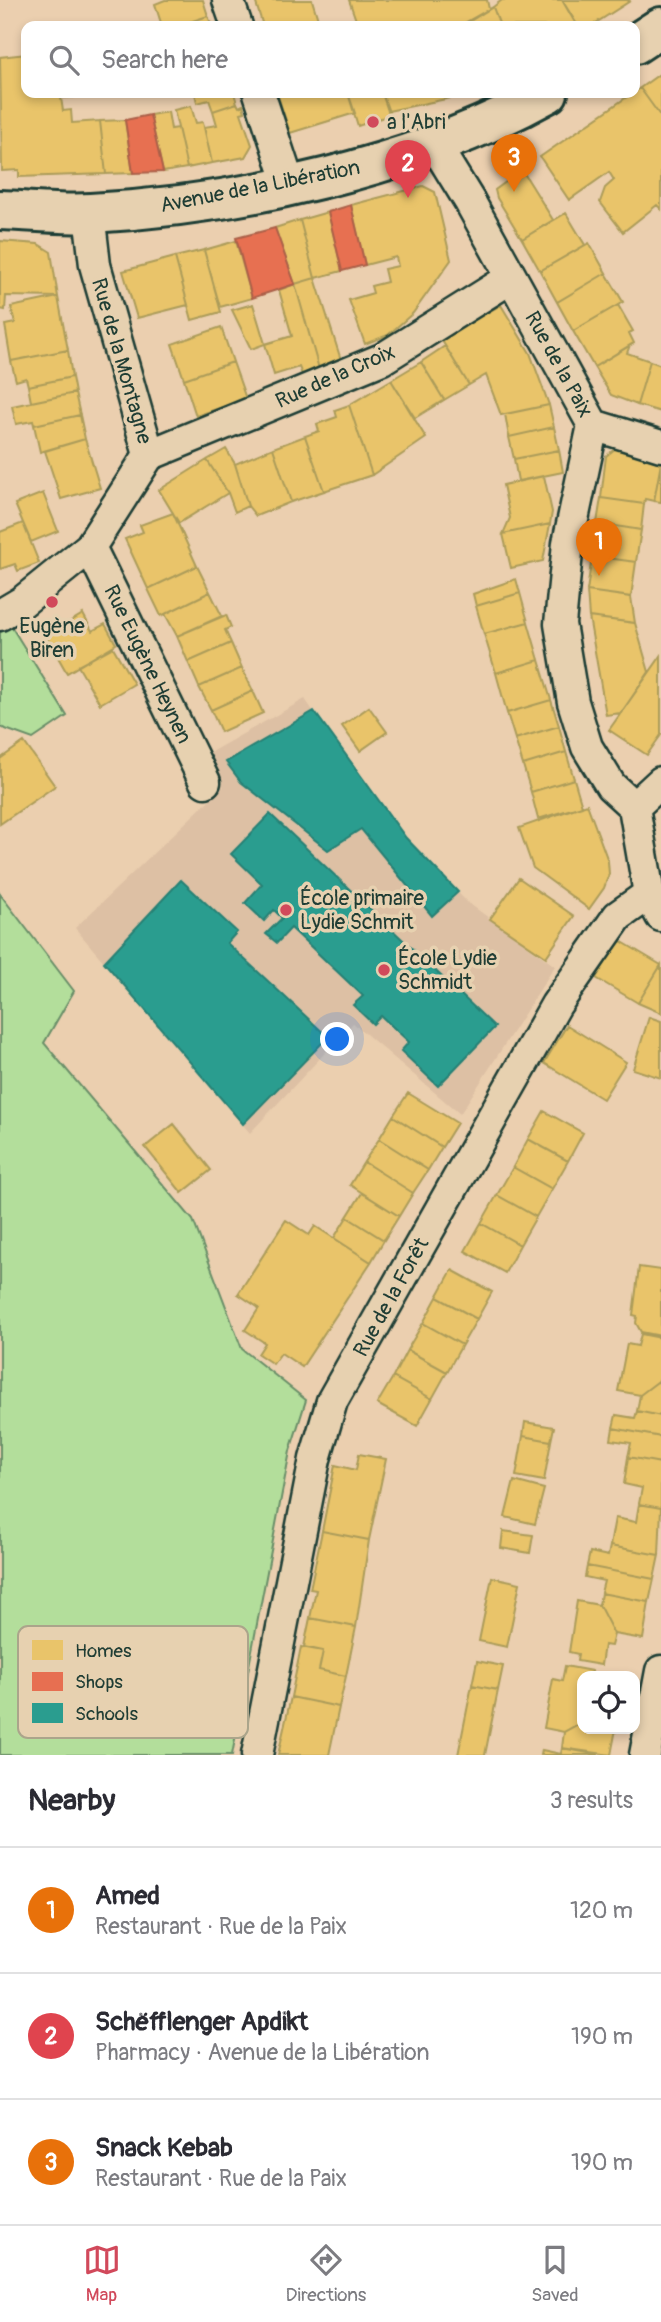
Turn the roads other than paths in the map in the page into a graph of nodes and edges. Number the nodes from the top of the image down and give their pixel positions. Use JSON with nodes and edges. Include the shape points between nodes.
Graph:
{"nodes":[{"id":1,"x":228,"y":0,"type":"edge"},
{"id":2,"x":235,"y":21,"type":"edge"},
{"id":3,"x":661,"y":27,"type":"edge"},
{"id":4,"x":640,"y":41,"type":"edge"},
{"id":5,"x":261,"y":98,"type":"edge"},
{"id":6,"x":539,"y":98,"type":"edge"},
{"id":7,"x":435,"y":145,"type":"junction"},
{"id":8,"x":289,"y":184,"type":"junction"},
{"id":9,"x":0,"y":210,"type":"edge"},
{"id":10,"x":89,"y":213,"type":"junction"},
{"id":11,"x":511,"y":278,"type":"junction"},
{"id":12,"x":593,"y":425,"type":"junction"},
{"id":13,"x":661,"y":446,"type":"edge"},
{"id":14,"x":149,"y":455,"type":"junction"},
{"id":15,"x":90,"y":547,"type":"junction"},
{"id":16,"x":0,"y":615,"type":"edge"},
{"id":17,"x":205,"y":782,"type":"dead end"},
{"id":18,"x":661,"y":782,"type":"edge"},
{"id":19,"x":634,"y":807,"type":"junction"},
{"id":20,"x":655,"y":905,"type":"edge"},
{"id":21,"x":661,"y":1671,"type":"edge"},
{"id":22,"x":257,"y":1755,"type":"edge"},
{"id":23,"x":645,"y":1755,"type":"edge"}],
"edges":[{"from":1,"to":2,"type":"street"},
{"from":3,"to":4,"type":"street"},
{"from":5,"to":8,"type":"street"},
{"from":6,"to":7,"type":"street","name":"Avenue de la Libération"},
{"from":7,"to":8,"type":"street","name":"Avenue de la Libération"},
{"from":7,"to":11,"type":"street","name":"Rue de la Paix"},
{"from":8,"to":10,"type":"street","name":"Avenue de la Libération","via":[[207,201]]},
{"from":9,"to":10,"type":"street","name":"Avenue de la Libération"},
{"from":10,"to":14,"type":"street","name":"Rue de la Montagne","via":[[95,265]]},
{"from":11,"to":12,"type":"street","name":"Rue de la Paix"},
{"from":11,"to":14,"type":"street","name":"Rue de la Croix","via":[[382,359]]},
{"from":12,"to":13,"type":"street"},
{"from":12,"to":19,"type":"street","name":"Rue de la Paix","via":[[568,543],[560,624],[573,702],[587,747],[611,786]]},
{"from":14,"to":15,"type":"street","name":"Rue de la Montagne"},
{"from":15,"to":16,"type":"street","name":"Rue de la Montagne"},
{"from":15,"to":17,"type":"street","name":"Rue Eugène Heynen"},
{"from":18,"to":19,"type":"street"},
{"from":19,"to":20,"type":"street"},
{"from":20,"to":22,"type":"street","name":"Rue de la Forêt","via":[[618,916],[556,1005],[332,1401],[316,1459]]},
{"from":21,"to":23,"type":"street"}]}
